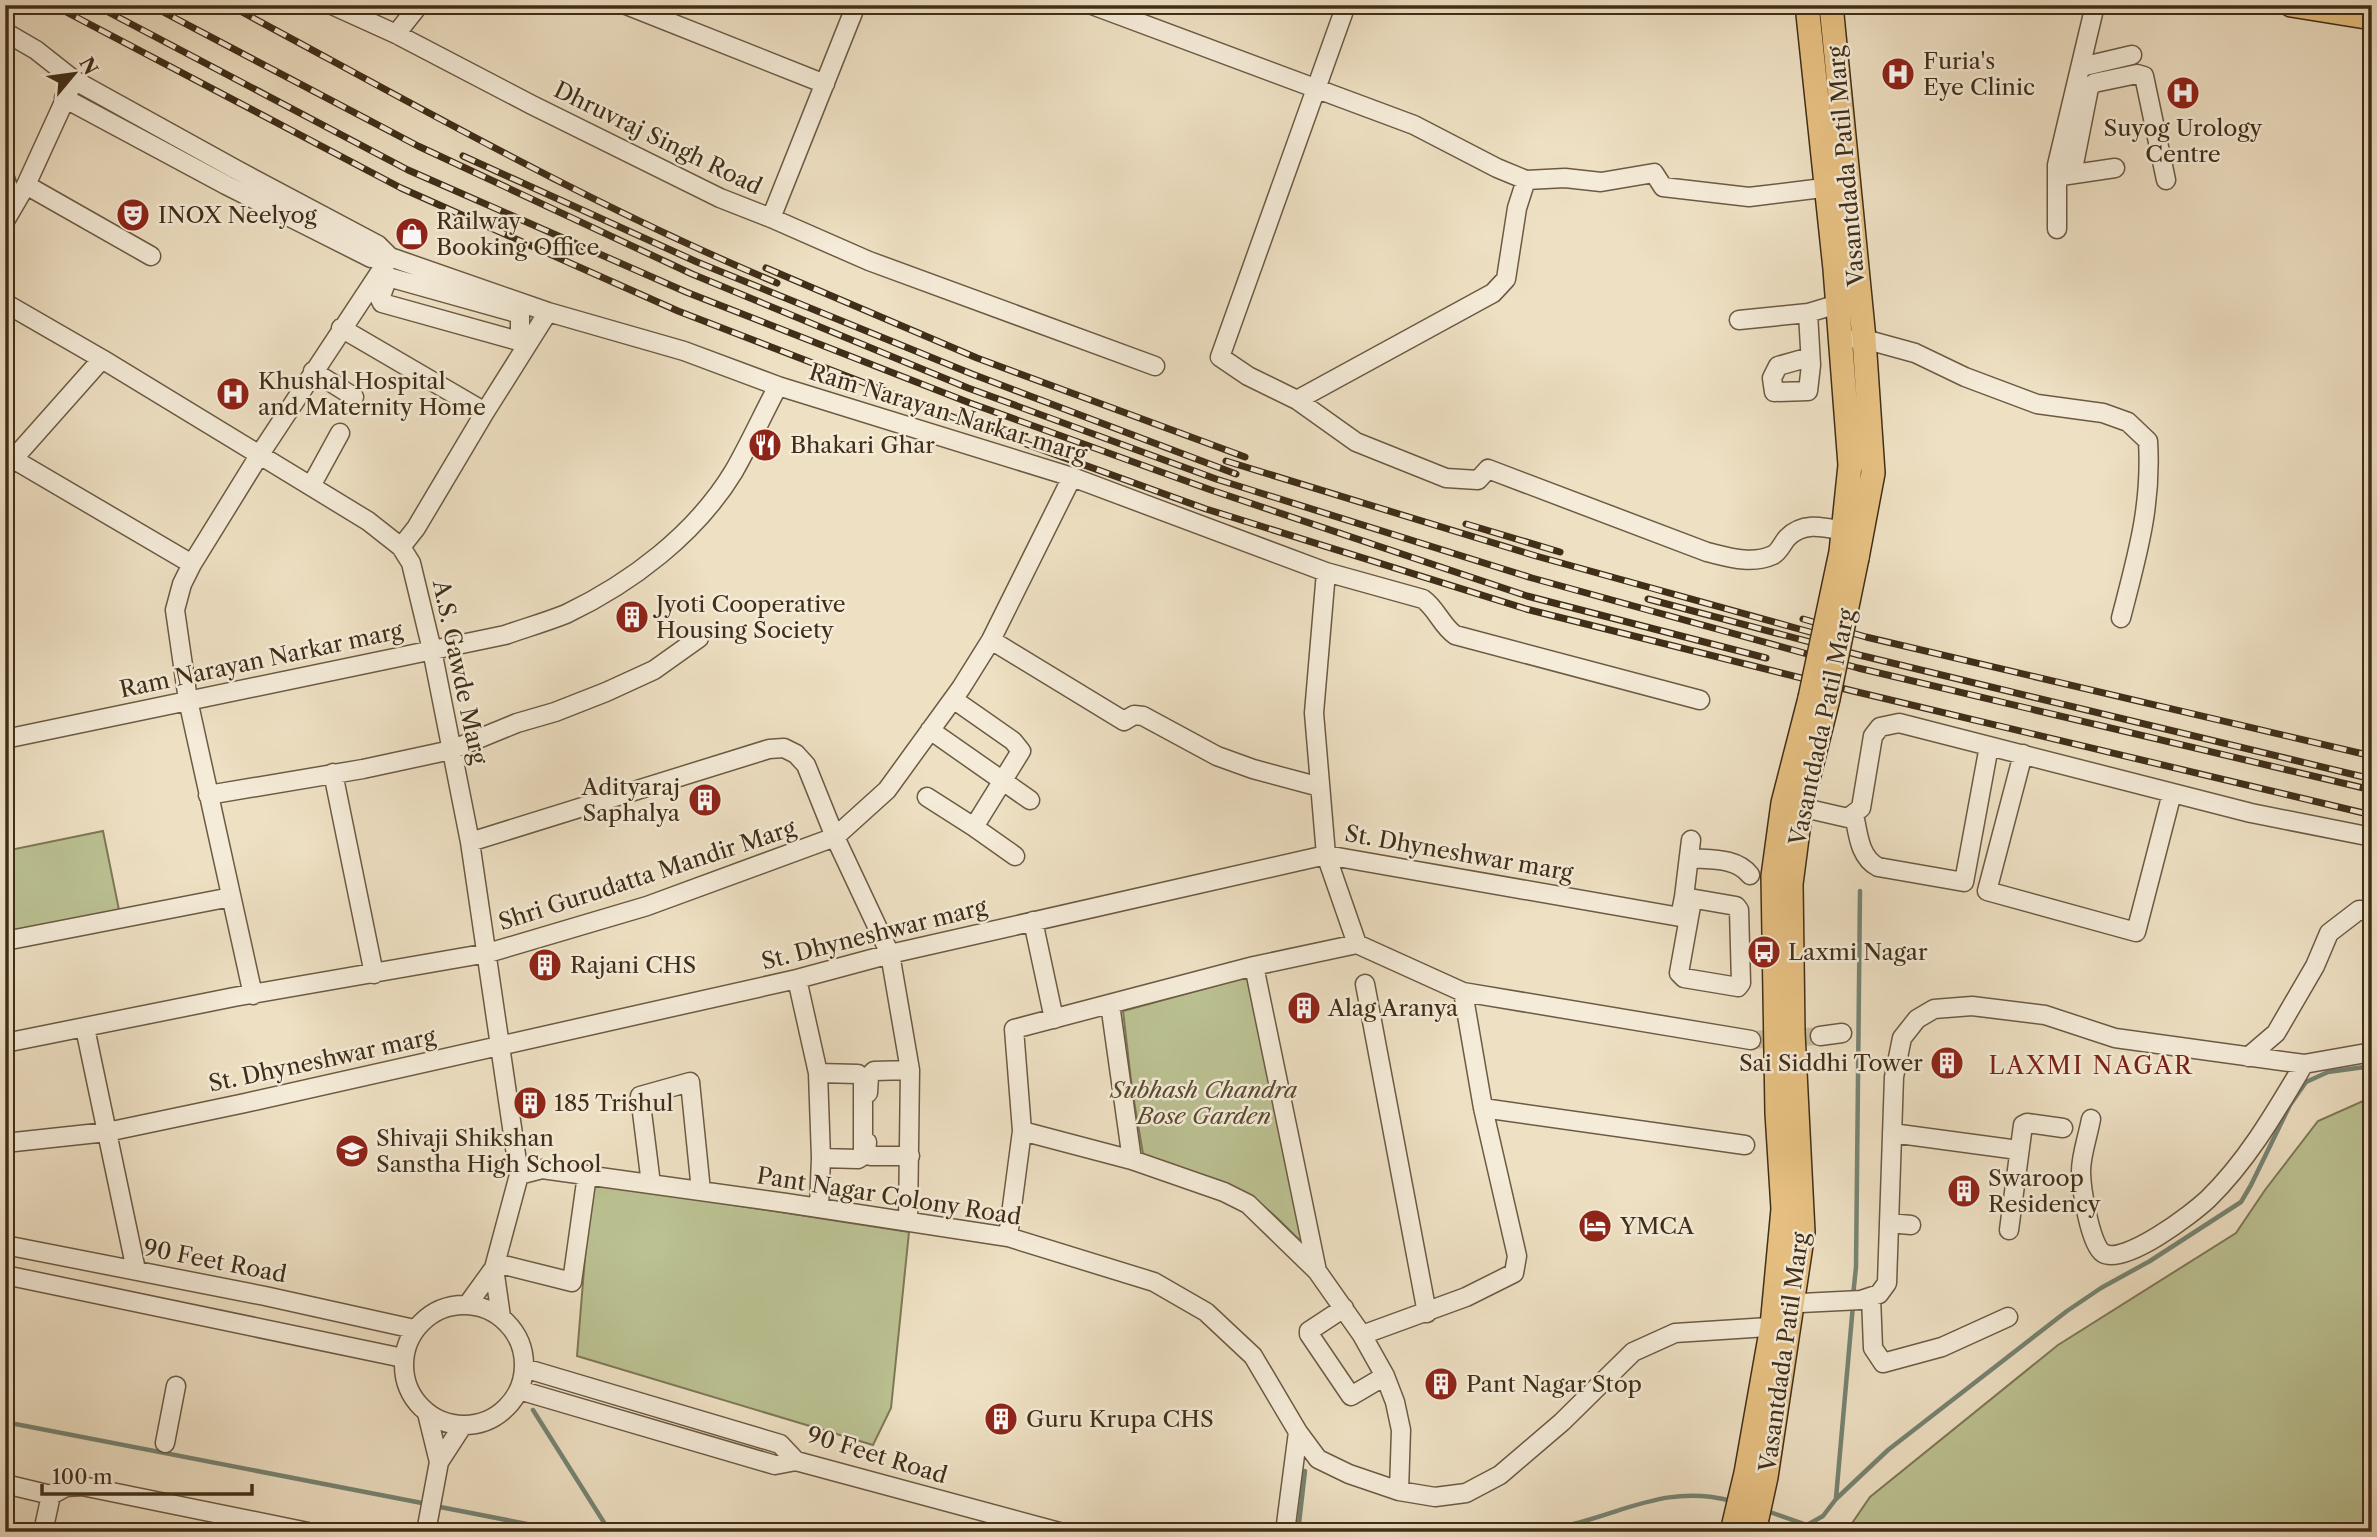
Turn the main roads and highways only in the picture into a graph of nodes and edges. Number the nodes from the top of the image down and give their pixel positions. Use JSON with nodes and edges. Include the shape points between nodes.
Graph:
{"nodes":[{"id":1,"x":1807,"y":5,"type":"edge"},
{"id":2,"x":1831,"y":5,"type":"edge"},
{"id":3,"x":2291,"y":5,"type":"edge"},
{"id":4,"x":2372,"y":18,"type":"edge"},
{"id":5,"x":1834,"y":36,"type":"junction"},
{"id":6,"x":1810,"y":38,"type":"junction"},
{"id":7,"x":1829,"y":113,"type":"junction"},
{"id":8,"x":1845,"y":269,"type":"junction"},
{"id":9,"x":1852,"y":340,"type":"junction"},
{"id":10,"x":1756,"y":1475,"type":"junction"},
{"id":11,"x":1732,"y":1532,"type":"edge"},
{"id":12,"x":1754,"y":1532,"type":"edge"}],
"edges":[{"from":1,"to":6,"type":"main road","name":"Vasantdada Patil Marg"},
{"from":2,"to":5,"type":"main road","name":"Vasantdada Patil Marg"},
{"from":3,"to":4,"type":"main road"},
{"from":5,"to":6,"type":"main road"},
{"from":5,"to":7,"type":"main road","name":"Vasantdada Patil Marg"},
{"from":6,"to":7,"type":"main road","name":"Vasantdada Patil Marg"},
{"from":7,"to":8,"type":"main road","name":"Vasantdada Patil Marg"},
{"from":8,"to":9,"type":"main road","name":"Vasantdada Patil Marg"},
{"from":8,"to":9,"type":"main road","name":"Vasantdada Patil Marg","via":[[1838,304]]},
{"from":9,"to":10,"type":"main road","name":"Vasantdada Patil Marg","bridge":true,"via":[[1873,473],[1847,557],[1819,699],[1773,876],[1784,964],[1777,1113],[1783,1209],[1782,1315]]},
{"from":10,"to":11,"type":"main road","name":"Vasantdada Patil Marg"},
{"from":10,"to":12,"type":"main road","name":"Vasantdada Patil Marg"}]}
